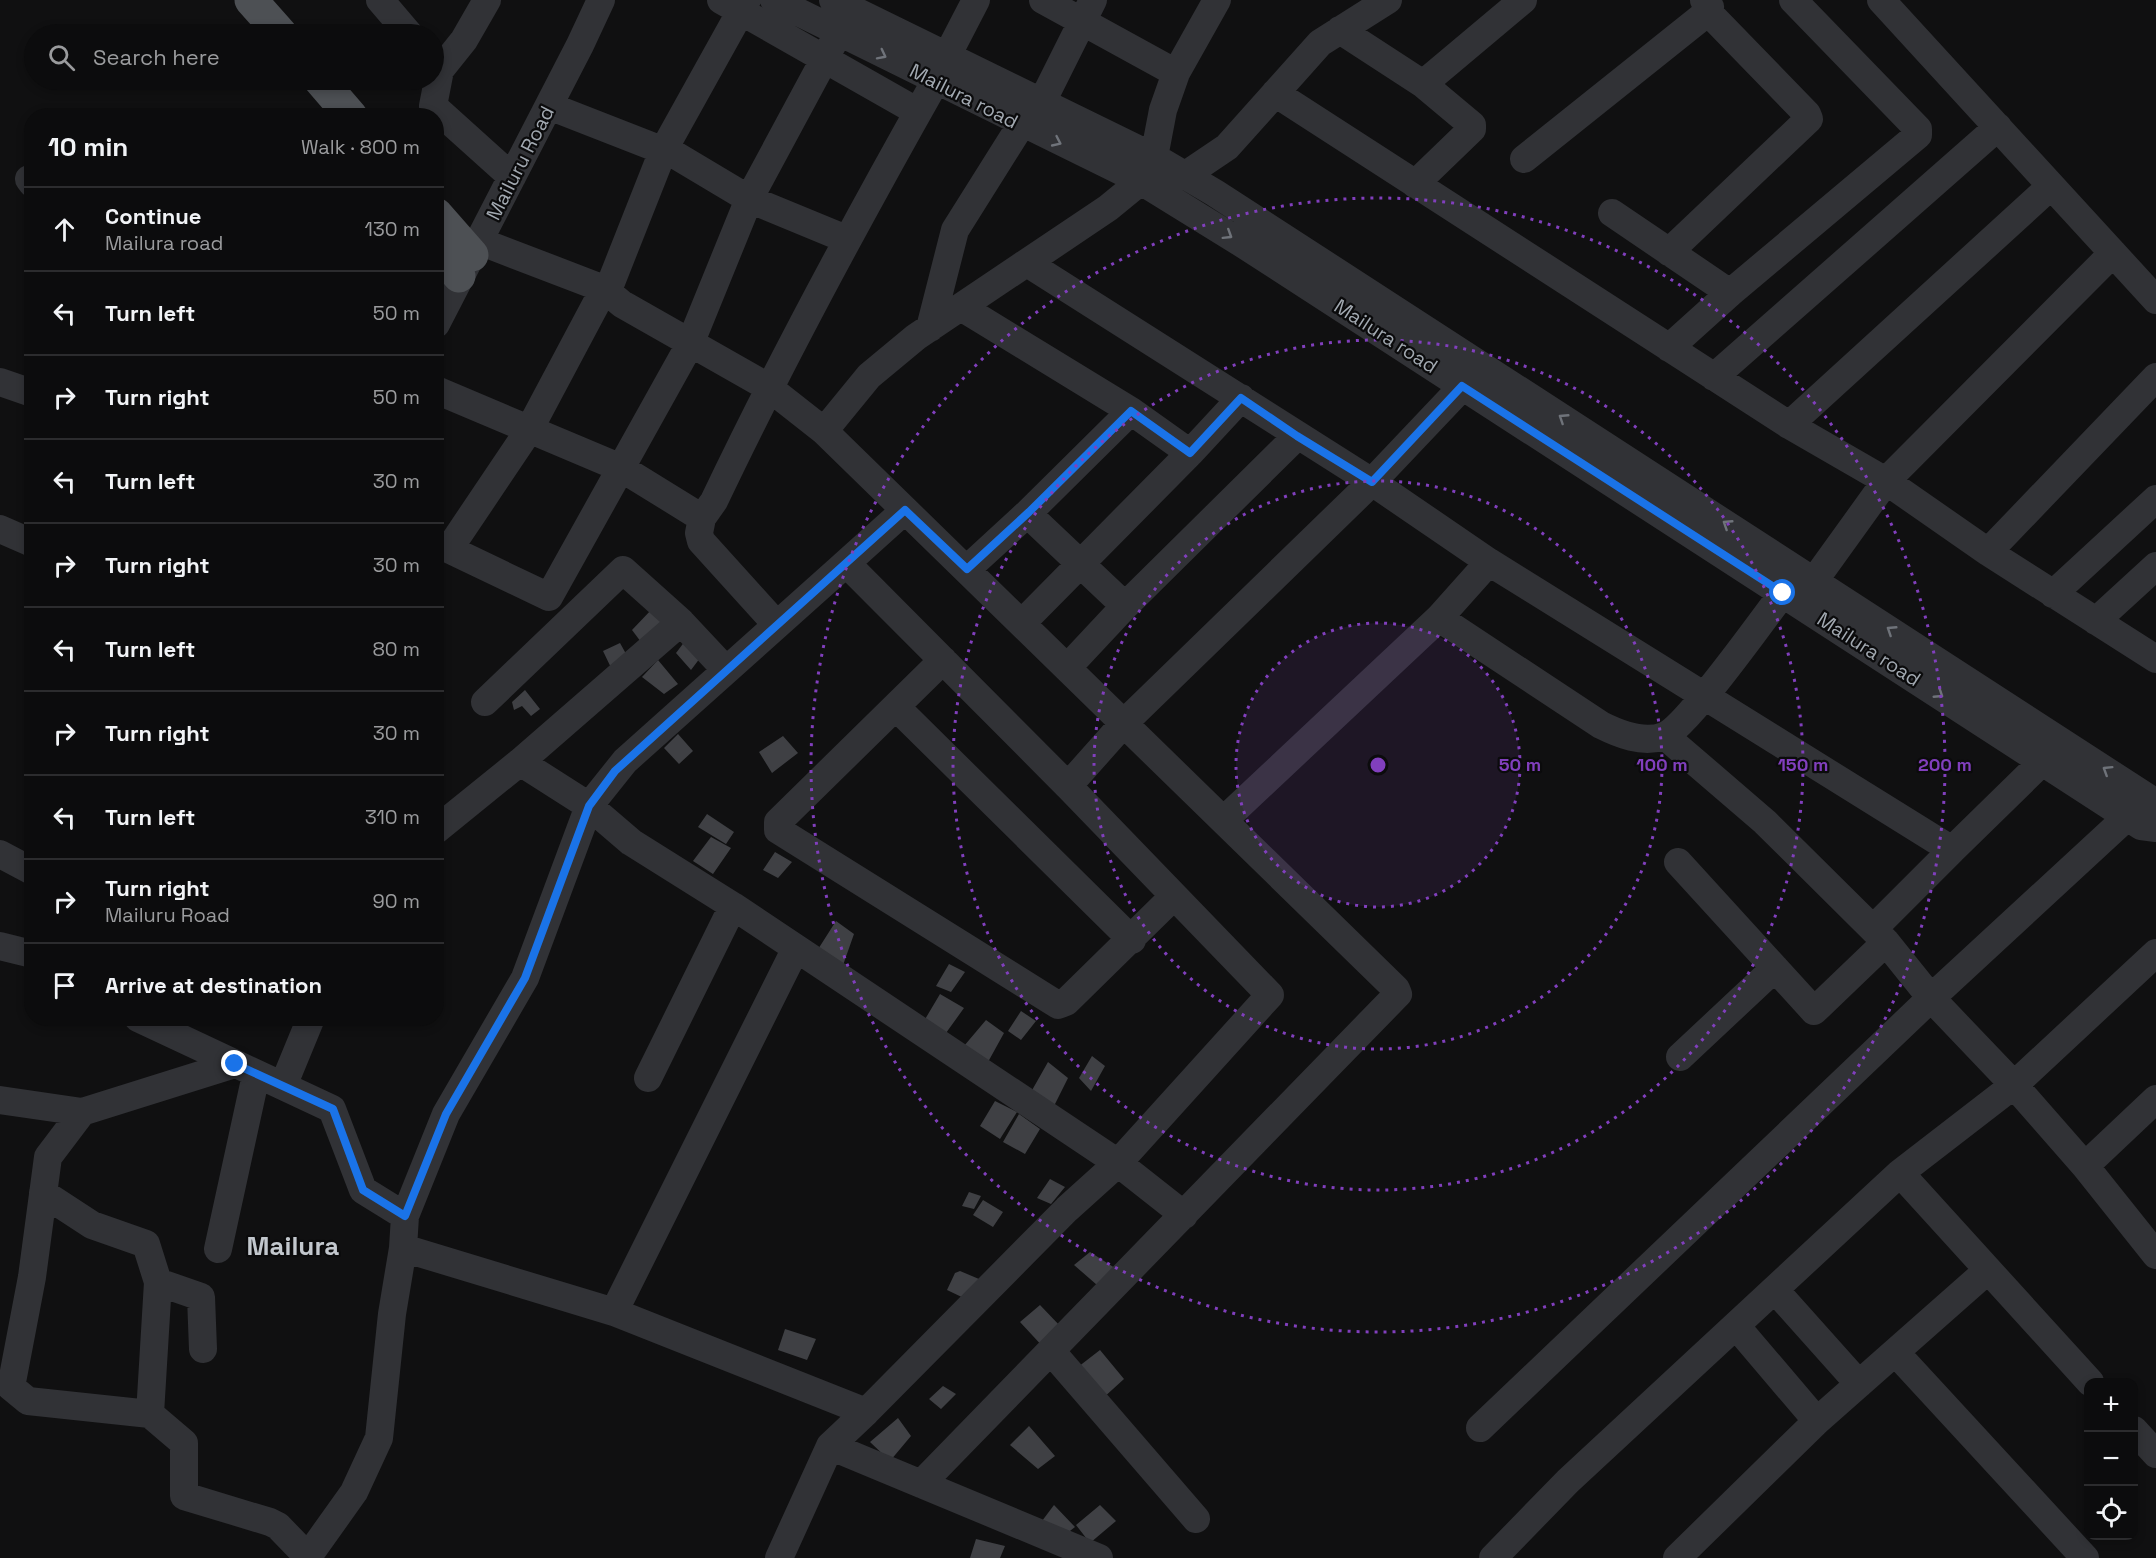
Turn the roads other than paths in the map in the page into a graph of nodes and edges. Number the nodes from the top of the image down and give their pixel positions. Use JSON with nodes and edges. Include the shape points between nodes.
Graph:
{"nodes":[{"id":1,"x":228,"y":0,"type":"edge"},
{"id":2,"x":252,"y":0,"type":"edge"},
{"id":3,"x":380,"y":0,"type":"edge"},
{"id":4,"x":488,"y":0,"type":"edge"},
{"id":5,"x":601,"y":0,"type":"edge"},
{"id":6,"x":774,"y":0,"type":"edge"},
{"id":7,"x":976,"y":0,"type":"edge"},
{"id":8,"x":1043,"y":0,"type":"edge"},
{"id":9,"x":1217,"y":0,"type":"edge"},
{"id":10,"x":1388,"y":0,"type":"edge"},
{"id":11,"x":1523,"y":0,"type":"edge"},
{"id":12,"x":1793,"y":0,"type":"edge"},
{"id":13,"x":1881,"y":0,"type":"edge"},
{"id":14,"x":736,"y":4,"type":"edge"},
{"id":15,"x":1706,"y":6,"type":"edge"},
{"id":16,"x":844,"y":10,"type":"edge"},
{"id":17,"x":1088,"y":10,"type":"edge"},
{"id":18,"x":1353,"y":16,"type":"edge"},
{"id":19,"x":248,"y":24,"type":"edge"},
{"id":20,"x":272,"y":24,"type":"edge"},
{"id":21,"x":400,"y":24,"type":"edge"},
{"id":22,"x":947,"y":56,"type":"junction"},
{"id":23,"x":444,"y":59,"type":"edge"},
{"id":24,"x":825,"y":59,"type":"junction"},
{"id":25,"x":1176,"y":73,"type":"junction"},
{"id":26,"x":935,"y":82,"type":"junction"},
{"id":27,"x":1423,"y":84,"type":"junction"},
{"id":28,"x":303,"y":90,"type":"edge"},
{"id":29,"x":329,"y":90,"type":"edge"},
{"id":30,"x":435,"y":90,"type":"edge"},
{"id":31,"x":1275,"y":93,"type":"junction"},
{"id":32,"x":1042,"y":102,"type":"junction"},
{"id":33,"x":549,"y":106,"type":"junction"},
{"id":34,"x":318,"y":108,"type":"edge"},
{"id":35,"x":344,"y":108,"type":"edge"},
{"id":36,"x":435,"y":108,"type":"edge"},
{"id":37,"x":918,"y":112,"type":"junction"},
{"id":38,"x":444,"y":116,"type":"edge"},
{"id":39,"x":1021,"y":125,"type":"junction"},
{"id":40,"x":1998,"y":128,"type":"junction"},
{"id":41,"x":663,"y":151,"type":"junction"},
{"id":42,"x":1154,"y":157,"type":"junction"},
{"id":43,"x":1524,"y":159,"type":"dead end"},
{"id":44,"x":1184,"y":176,"type":"junction"},
{"id":45,"x":512,"y":177,"type":"junction"},
{"id":46,"x":1141,"y":182,"type":"junction"},
{"id":47,"x":1415,"y":184,"type":"junction"},
{"id":48,"x":2051,"y":186,"type":"junction"},
{"id":49,"x":749,"y":199,"type":"junction"},
{"id":50,"x":1612,"y":213,"type":"dead end"},
{"id":51,"x":444,"y":224,"type":"edge"},
{"id":52,"x":846,"y":239,"type":"junction"},
{"id":53,"x":444,"y":251,"type":"edge"},
{"id":54,"x":1669,"y":252,"type":"junction"},
{"id":55,"x":2113,"y":253,"type":"junction"},
{"id":56,"x":470,"y":257,"type":"junction"},
{"id":57,"x":1027,"y":263,"type":"junction"},
{"id":58,"x":604,"y":290,"type":"junction"},
{"id":59,"x":1730,"y":293,"type":"junction"},
{"id":60,"x":2156,"y":300,"type":"edge"},
{"id":61,"x":961,"y":307,"type":"junction"},
{"id":62,"x":444,"y":308,"type":"edge"},
{"id":63,"x":930,"y":328,"type":"junction"},
{"id":64,"x":690,"y":344,"type":"junction"},
{"id":65,"x":1669,"y":348,"type":"junction"},
{"id":66,"x":1714,"y":377,"type":"junction"},
{"id":67,"x":2156,"y":377,"type":"edge"},
{"id":68,"x":0,"y":382,"type":"edge"},
{"id":69,"x":1462,"y":386,"type":"junction"},
{"id":70,"x":768,"y":387,"type":"junction"},
{"id":71,"x":24,"y":390,"type":"edge"},
{"id":72,"x":444,"y":393,"type":"edge"},
{"id":73,"x":1241,"y":398,"type":"junction"},
{"id":74,"x":1131,"y":411,"type":"junction"},
{"id":75,"x":1789,"y":425,"type":"junction"},
{"id":76,"x":529,"y":430,"type":"junction"},
{"id":77,"x":825,"y":431,"type":"junction"},
{"id":78,"x":1297,"y":436,"type":"junction"},
{"id":79,"x":1190,"y":453,"type":"junction"},
{"id":80,"x":621,"y":468,"type":"junction"},
{"id":81,"x":1886,"y":481,"type":"junction"},
{"id":82,"x":1372,"y":482,"type":"junction"},
{"id":83,"x":2156,"y":499,"type":"edge"},
{"id":84,"x":905,"y":510,"type":"junction"},
{"id":85,"x":1029,"y":512,"type":"junction"},
{"id":86,"x":702,"y":518,"type":"junction"},
{"id":87,"x":0,"y":529,"type":"edge"},
{"id":88,"x":24,"y":540,"type":"edge"},
{"id":89,"x":444,"y":545,"type":"edge"},
{"id":90,"x":444,"y":546,"type":"edge"},
{"id":91,"x":1988,"y":552,"type":"junction"},
{"id":92,"x":1489,"y":562,"type":"junction"},
{"id":93,"x":1080,"y":563,"type":"junction"},
{"id":94,"x":844,"y":565,"type":"junction"},
{"id":95,"x":2156,"y":566,"type":"edge"},
{"id":96,"x":967,"y":569,"type":"junction"},
{"id":97,"x":1814,"y":581,"type":"junction"},
{"id":98,"x":1783,"y":593,"type":"junction"},
{"id":99,"x":2053,"y":594,"type":"junction"},
{"id":100,"x":1125,"y":606,"type":"junction"},
{"id":101,"x":1439,"y":618,"type":"junction"},
{"id":102,"x":2096,"y":621,"type":"junction"},
{"id":103,"x":681,"y":622,"type":"junction"},
{"id":104,"x":1022,"y":623,"type":"junction"},
{"id":105,"x":776,"y":624,"type":"junction"},
{"id":106,"x":2156,"y":659,"type":"edge"},
{"id":107,"x":943,"y":660,"type":"junction"},
{"id":108,"x":1067,"y":668,"type":"junction"},
{"id":109,"x":726,"y":670,"type":"junction"},
{"id":110,"x":1704,"y":696,"type":"junction"},
{"id":111,"x":485,"y":702,"type":"dead end"},
{"id":112,"x":896,"y":707,"type":"junction"},
{"id":113,"x":1124,"y":723,"type":"junction"},
{"id":114,"x":1665,"y":736,"type":"junction"},
{"id":115,"x":2043,"y":761,"type":"junction"},
{"id":116,"x":520,"y":762,"type":"junction"},
{"id":117,"x":1068,"y":786,"type":"junction"},
{"id":118,"x":2152,"y":800,"type":"edge"},
{"id":119,"x":589,"y":806,"type":"junction"},
{"id":120,"x":2129,"y":817,"type":"junction"},
{"id":121,"x":1224,"y":819,"type":"junction"},
{"id":122,"x":444,"y":822,"type":"edge"},
{"id":123,"x":2156,"y":828,"type":"edge"},
{"id":124,"x":1952,"y":850,"type":"junction"},
{"id":125,"x":0,"y":854,"type":"edge"},
{"id":126,"x":1678,"y":862,"type":"dead end"},
{"id":127,"x":24,"y":867,"type":"edge"},
{"id":128,"x":1174,"y":896,"type":"junction"},
{"id":129,"x":732,"y":906,"type":"junction"},
{"id":130,"x":1880,"y":935,"type":"junction"},
{"id":131,"x":1132,"y":940,"type":"junction"},
{"id":132,"x":0,"y":946,"type":"edge"},
{"id":133,"x":796,"y":948,"type":"junction"},
{"id":134,"x":24,"y":952,"type":"edge"},
{"id":135,"x":2156,"y":953,"type":"edge"},
{"id":136,"x":1775,"y":968,"type":"junction"},
{"id":137,"x":1931,"y":998,"type":"junction"},
{"id":138,"x":155,"y":1026,"type":"edge"},
{"id":139,"x":308,"y":1026,"type":"edge"},
{"id":140,"x":1680,"y":1057,"type":"dead end"},
{"id":141,"x":246,"y":1069,"type":"junction"},
{"id":142,"x":648,"y":1078,"type":"dead end"},
{"id":143,"x":2014,"y":1084,"type":"junction"},
{"id":144,"x":283,"y":1086,"type":"junction"},
{"id":145,"x":0,"y":1100,"type":"edge"},
{"id":146,"x":2156,"y":1100,"type":"edge"},
{"id":147,"x":82,"y":1112,"type":"junction"},
{"id":148,"x":1118,"y":1163,"type":"junction"},
{"id":149,"x":2085,"y":1166,"type":"junction"},
{"id":150,"x":1900,"y":1173,"type":"junction"},
{"id":151,"x":43,"y":1194,"type":"junction"},
{"id":152,"x":1184,"y":1215,"type":"junction"},
{"id":153,"x":405,"y":1216,"type":"junction"},
{"id":154,"x":403,"y":1248,"type":"junction"},
{"id":155,"x":218,"y":1249,"type":"dead end"},
{"id":156,"x":2155,"y":1252,"type":"edge"},
{"id":157,"x":1988,"y":1270,"type":"junction"},
{"id":158,"x":158,"y":1282,"type":"junction"},
{"id":159,"x":1775,"y":1290,"type":"junction"},
{"id":160,"x":614,"y":1312,"type":"junction"},
{"id":161,"x":1737,"y":1327,"type":"junction"},
{"id":162,"x":203,"y":1348,"type":"dead end"},
{"id":163,"x":1051,"y":1351,"type":"junction"},
{"id":164,"x":1896,"y":1353,"type":"junction"},
{"id":165,"x":2085,"y":1378,"type":"edge"},
{"id":166,"x":1859,"y":1384,"type":"junction"},
{"id":167,"x":866,"y":1412,"type":"junction"},
{"id":168,"x":150,"y":1414,"type":"junction"},
{"id":169,"x":1817,"y":1421,"type":"junction"},
{"id":170,"x":1480,"y":1428,"type":"dead end"},
{"id":171,"x":2135,"y":1432,"type":"edge"},
{"id":172,"x":830,"y":1446,"type":"junction"},
{"id":173,"x":2156,"y":1454,"type":"edge"},
{"id":174,"x":921,"y":1484,"type":"junction"},
{"id":175,"x":1196,"y":1519,"type":"dead end"},
{"id":176,"x":308,"y":1557,"type":"edge"},
{"id":177,"x":779,"y":1558,"type":"edge"},
{"id":178,"x":1099,"y":1558,"type":"edge"},
{"id":179,"x":1493,"y":1558,"type":"edge"},
{"id":180,"x":1677,"y":1558,"type":"edge"},
{"id":181,"x":2085,"y":1558,"type":"edge"}],
"edges":[{"from":1,"to":19,"type":"main road"},
{"from":2,"to":20,"type":"main road"},
{"from":3,"to":21,"type":"street"},
{"from":4,"to":23,"type":"street","via":[[464,40]]},
{"from":5,"to":33,"type":"street","name":"Mailuru Road"},
{"from":6,"to":16,"type":"street","name":"Mailura road"},
{"from":7,"to":22,"type":"street"},
{"from":8,"to":17,"type":"street"},
{"from":9,"to":25,"type":"street"},
{"from":10,"to":18,"type":"street"},
{"from":11,"to":27,"type":"street"},
{"from":12,"to":59,"type":"street","via":[[1918,132],[1916,138]]},
{"from":13,"to":40,"type":"street"},
{"from":14,"to":24,"type":"street"},
{"from":14,"to":41,"type":"street"},
{"from":15,"to":43,"type":"street"},
{"from":15,"to":54,"type":"street","via":[[1809,119]]},
{"from":16,"to":22,"type":"street","name":"Mailura road"},
{"from":16,"to":24,"type":"street"},
{"from":16,"to":26,"type":"street","name":"Mailura road","one_way":true},
{"from":17,"to":25,"type":"street"},
{"from":17,"to":32,"type":"street"},
{"from":18,"to":27,"type":"street"},
{"from":18,"to":31,"type":"street","via":[[1320,43]]},
{"from":22,"to":32,"type":"street","name":"Mailura road"},
{"from":24,"to":37,"type":"street"},
{"from":24,"to":49,"type":"street"},
{"from":25,"to":42,"type":"street","via":[[1163,110]]},
{"from":26,"to":37,"type":"street"},
{"from":26,"to":39,"type":"street","name":"Mailura road"},
{"from":27,"to":47,"type":"street","via":[[1473,127]]},
{"from":28,"to":34,"type":"main road"},
{"from":29,"to":35,"type":"main road"},
{"from":30,"to":36,"type":"street"},
{"from":31,"to":44,"type":"street","via":[[1227,147]]},
{"from":31,"to":47,"type":"street"},
{"from":32,"to":42,"type":"street","name":"Mailura road"},
{"from":33,"to":41,"type":"street"},
{"from":33,"to":45,"type":"street","name":"Mailuru Road"},
{"from":37,"to":52,"type":"street"},
{"from":38,"to":45,"type":"street"},
{"from":39,"to":46,"type":"street","name":"Mailura road","one_way":true},
{"from":39,"to":63,"type":"street","via":[[955,230]]},
{"from":40,"to":48,"type":"street"},
{"from":40,"to":66,"type":"street"},
{"from":41,"to":49,"type":"street"},
{"from":41,"to":58,"type":"street","via":[[608,290]]},
{"from":42,"to":44,"type":"street","name":"Mailura road"},
{"from":42,"to":46,"type":"street"},
{"from":97,"to":44,"type":"street","name":"Mailura road","one_way":true},
{"from":45,"to":56,"type":"street","name":"Mailuru Road"},
{"from":46,"to":57,"type":"street"},
{"from":46,"to":69,"type":"street","name":"Mailura road","one_way":true},
{"from":47,"to":65,"type":"street"},
{"from":48,"to":55,"type":"street"},
{"from":48,"to":75,"type":"street"},
{"from":49,"to":52,"type":"street"},
{"from":49,"to":64,"type":"street"},
{"from":50,"to":54,"type":"street"},
{"from":51,"to":56,"type":"main road"},
{"from":52,"to":70,"type":"street"},
{"from":53,"to":56,"type":"main road"},
{"from":54,"to":59,"type":"street"},
{"from":55,"to":60,"type":"street"},
{"from":55,"to":81,"type":"street"},
{"from":56,"to":58,"type":"street"},
{"from":56,"to":62,"type":"street","name":"Mailuru Road"},
{"from":57,"to":61,"type":"street"},
{"from":57,"to":73,"type":"street"},
{"from":58,"to":64,"type":"street"},
{"from":58,"to":76,"type":"street"},
{"from":59,"to":65,"type":"street"},
{"from":61,"to":63,"type":"street"},
{"from":61,"to":74,"type":"street"},
{"from":63,"to":77,"type":"street","via":[[869,376]]},
{"from":64,"to":70,"type":"street"},
{"from":64,"to":80,"type":"street"},
{"from":65,"to":66,"type":"street"},
{"from":66,"to":75,"type":"street"},
{"from":67,"to":91,"type":"street"},
{"from":68,"to":71,"type":"street"},
{"from":69,"to":82,"type":"street"},
{"from":69,"to":98,"type":"street","name":"Mailura road"},
{"from":70,"to":77,"type":"street"},
{"from":70,"to":86,"type":"street","via":[[714,501]]},
{"from":72,"to":76,"type":"street"},
{"from":73,"to":78,"type":"street"},
{"from":73,"to":79,"type":"street"},
{"from":74,"to":79,"type":"street"},
{"from":74,"to":85,"type":"street"},
{"from":75,"to":81,"type":"street"},
{"from":76,"to":80,"type":"street"},
{"from":76,"to":89,"type":"street"},
{"from":77,"to":84,"type":"street"},
{"from":78,"to":82,"type":"street"},
{"from":78,"to":100,"type":"street"},
{"from":79,"to":93,"type":"street"},
{"from":80,"to":86,"type":"street"},
{"from":80,"to":90,"type":"street","via":[[549,597]]},
{"from":81,"to":91,"type":"street"},
{"from":81,"to":97,"type":"street"},
{"from":82,"to":92,"type":"street"},
{"from":82,"to":113,"type":"street"},
{"from":83,"to":99,"type":"street"},
{"from":84,"to":94,"type":"street"},
{"from":84,"to":96,"type":"street"},
{"from":85,"to":93,"type":"street"},
{"from":85,"to":96,"type":"street"},
{"from":86,"to":105,"type":"street","via":[[701,541]]},
{"from":87,"to":88,"type":"street"},
{"from":91,"to":99,"type":"street"},
{"from":92,"to":101,"type":"street"},
{"from":92,"to":110,"type":"street"},
{"from":93,"to":100,"type":"street"},
{"from":93,"to":104,"type":"street"},
{"from":94,"to":105,"type":"street"},
{"from":94,"to":107,"type":"street"},
{"from":95,"to":102,"type":"street"},
{"from":96,"to":104,"type":"street"},
{"from":118,"to":97,"type":"street","name":"Mailura road","one_way":true},
{"from":98,"to":110,"type":"street"},
{"from":98,"to":115,"type":"street","name":"Mailura road","one_way":true},
{"from":99,"to":102,"type":"street"},
{"from":100,"to":108,"type":"street"},
{"from":101,"to":114,"type":"street","via":[[1601,725],[1627,736]]},
{"from":101,"to":121,"type":"street"},
{"from":102,"to":106,"type":"street"},
{"from":103,"to":109,"type":"street"},
{"from":103,"to":111,"type":"street","via":[[622,570]]},
{"from":103,"to":116,"type":"street"},
{"from":104,"to":108,"type":"street"},
{"from":105,"to":109,"type":"street"},
{"from":107,"to":112,"type":"street"},
{"from":107,"to":117,"type":"street"},
{"from":108,"to":113,"type":"street"},
{"from":109,"to":119,"type":"street","via":[[625,761]]},
{"from":110,"to":114,"type":"street"},
{"from":110,"to":124,"type":"street"},
{"from":112,"to":131,"type":"street"},
{"from":112,"to":131,"type":"street","via":[[778,822],[778,830],[1058,1005],[1066,1002]]},
{"from":113,"to":117,"type":"street"},
{"from":113,"to":121,"type":"street"},
{"from":114,"to":130,"type":"street","via":[[1765,822]]},
{"from":115,"to":120,"type":"street","name":"Mailura road"},
{"from":115,"to":124,"type":"street"},
{"from":116,"to":119,"type":"street"},
{"from":116,"to":122,"type":"street"},
{"from":117,"to":128,"type":"street"},
{"from":118,"to":120,"type":"street"},
{"from":119,"to":129,"type":"street","via":[[631,842]]},
{"from":119,"to":153,"type":"street","via":[[525,978],[446,1114]]},
{"from":120,"to":123,"type":"street","name":"Mailura road","via":[[2141,826]]},
{"from":120,"to":137,"type":"street"},
{"from":121,"to":152,"type":"street","via":[[1398,994]]},
{"from":124,"to":130,"type":"street"},
{"from":125,"to":127,"type":"street"},
{"from":126,"to":136,"type":"street"},
{"from":128,"to":131,"type":"street"},
{"from":128,"to":148,"type":"street","via":[[1270,995]]},
{"from":129,"to":133,"type":"street"},
{"from":129,"to":142,"type":"street"},
{"from":130,"to":136,"type":"street","via":[[1814,1011]]},
{"from":130,"to":137,"type":"street"},
{"from":132,"to":134,"type":"street"},
{"from":133,"to":148,"type":"street"},
{"from":133,"to":160,"type":"street"},
{"from":135,"to":143,"type":"street"},
{"from":136,"to":140,"type":"street"},
{"from":137,"to":143,"type":"street"},
{"from":137,"to":170,"type":"street"},
{"from":138,"to":141,"type":"street"},
{"from":139,"to":144,"type":"street"},
{"from":141,"to":144,"type":"street"},
{"from":141,"to":147,"type":"street"},
{"from":141,"to":155,"type":"street"},
{"from":143,"to":149,"type":"street"},
{"from":143,"to":150,"type":"street"},
{"from":144,"to":153,"type":"street","via":[[333,1109],[363,1190]]},
{"from":145,"to":147,"type":"street"},
{"from":146,"to":149,"type":"street"},
{"from":147,"to":151,"type":"street","via":[[48,1157]]},
{"from":148,"to":152,"type":"street"},
{"from":148,"to":167,"type":"street","via":[[1067,1209]]},
{"from":149,"to":156,"type":"street"},
{"from":150,"to":157,"type":"street"},
{"from":150,"to":159,"type":"street"},
{"from":151,"to":158,"type":"street","via":[[92,1225],[144,1242],[157,1270]]},
{"from":151,"to":168,"type":"street","via":[[11,1388],[28,1401]]},
{"from":152,"to":163,"type":"street"},
{"from":153,"to":154,"type":"street"},
{"from":154,"to":160,"type":"street"},
{"from":154,"to":176,"type":"street","via":[[379,1438],[354,1492]]},
{"from":157,"to":164,"type":"street"},
{"from":157,"to":165,"type":"street"},
{"from":158,"to":162,"type":"street","via":[[201,1297]]},
{"from":158,"to":168,"type":"street"},
{"from":159,"to":161,"type":"street"},
{"from":159,"to":166,"type":"street"},
{"from":160,"to":167,"type":"street"},
{"from":161,"to":169,"type":"street"},
{"from":161,"to":179,"type":"street","via":[[1568,1481]]},
{"from":163,"to":174,"type":"street"},
{"from":163,"to":175,"type":"street"},
{"from":164,"to":166,"type":"street"},
{"from":164,"to":181,"type":"street"},
{"from":166,"to":169,"type":"street"},
{"from":167,"to":172,"type":"street"},
{"from":168,"to":176,"type":"street","via":[[184,1443],[184,1496],[270,1522]]},
{"from":169,"to":180,"type":"street"},
{"from":171,"to":173,"type":"street"},
{"from":172,"to":174,"type":"street"},
{"from":172,"to":177,"type":"street"},
{"from":174,"to":178,"type":"street"}]}
